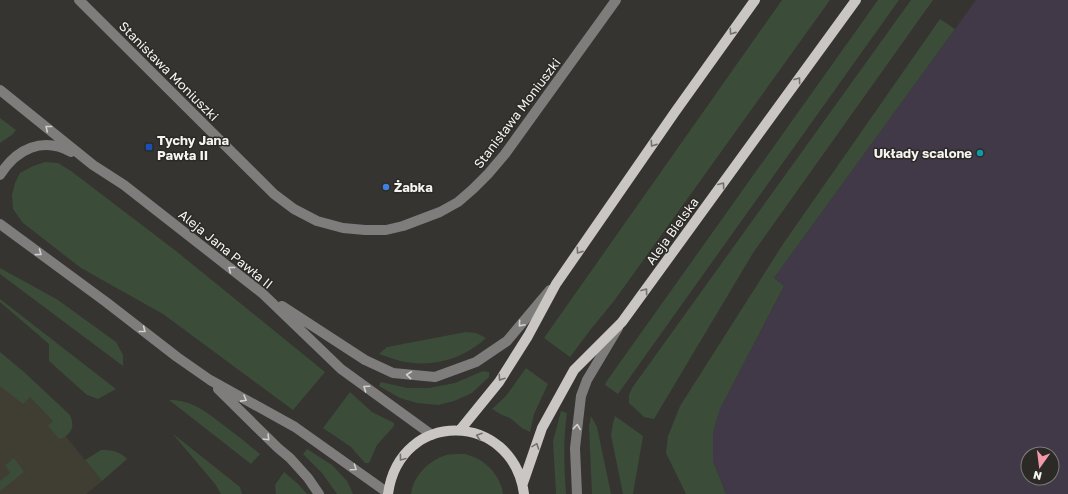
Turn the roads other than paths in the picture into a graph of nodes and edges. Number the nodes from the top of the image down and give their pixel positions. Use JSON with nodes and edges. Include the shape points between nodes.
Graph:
{"nodes":[{"id":1,"x":79,"y":0,"type":"edge"},
{"id":2,"x":616,"y":0,"type":"edge"},
{"id":3,"x":755,"y":0,"type":"edge"},
{"id":4,"x":856,"y":0,"type":"edge"},
{"id":5,"x":0,"y":90,"type":"edge"},
{"id":6,"x":94,"y":165,"type":"junction"},
{"id":7,"x":0,"y":175,"type":"edge"},
{"id":8,"x":0,"y":220,"type":"edge"},
{"id":9,"x":4,"y":227,"type":"edge"},
{"id":10,"x":556,"y":284,"type":"junction"},
{"id":11,"x":262,"y":293,"type":"junction"},
{"id":12,"x":622,"y":322,"type":"junction"},
{"id":13,"x":210,"y":380,"type":"junction"},
{"id":14,"x":460,"y":430,"type":"junction"},
{"id":15,"x":432,"y":435,"type":"junction"},
{"id":16,"x":523,"y":483,"type":"junction"},
{"id":17,"x":319,"y":494,"type":"edge"},
{"id":18,"x":388,"y":494,"type":"edge"},
{"id":19,"x":524,"y":494,"type":"edge"},
{"id":20,"x":577,"y":494,"type":"edge"}],
"edges":[{"from":1,"to":2,"type":"street","name":"Stanisława Moniuszki","via":[[274,194],[294,209],[317,221],[343,228],[386,230],[440,212],[458,202],[488,174],[526,126]]},
{"from":3,"to":10,"type":"main road","one_way":true},
{"from":12,"to":4,"type":"main road","name":"Aleja Bielska","one_way":true},
{"from":6,"to":5,"type":"street","name":"Aleja Jana Pawła II","one_way":true},
{"from":6,"to":7,"type":"street","via":[[60,147],[35,146],[14,157]]},
{"from":11,"to":6,"type":"street","name":"Aleja Jana Pawła II","one_way":true,"via":[[124,185]]},
{"from":8,"to":9,"type":"street"},
{"from":9,"to":13,"type":"street","one_way":true},
{"from":10,"to":11,"type":"street","one_way":true,"via":[[507,341],[476,362],[435,377],[393,373],[365,360]]},
{"from":10,"to":14,"type":"main road","one_way":true,"via":[[499,382]]},
{"from":15,"to":11,"type":"street","name":"Aleja Jana Pawła II","one_way":true,"via":[[341,369]]},
{"from":16,"to":12,"type":"main road","name":"Aleja Bielska","one_way":true,"via":[[542,428],[574,370]]},
{"from":20,"to":12,"type":"street","one_way":true,"via":[[575,448],[581,396],[586,380]]},
{"from":13,"to":17,"type":"street","one_way":true,"via":[[290,458]]},
{"from":13,"to":18,"type":"street","one_way":true,"via":[[295,428]]},
{"from":14,"to":15,"type":"main road"},
{"from":16,"to":14,"type":"main road","one_way":true,"via":[[514,462],[500,446],[481,435]]},
{"from":15,"to":18,"type":"main road","one_way":true,"via":[[415,444],[401,458],[392,474]]},
{"from":16,"to":19,"type":"main road"}]}
